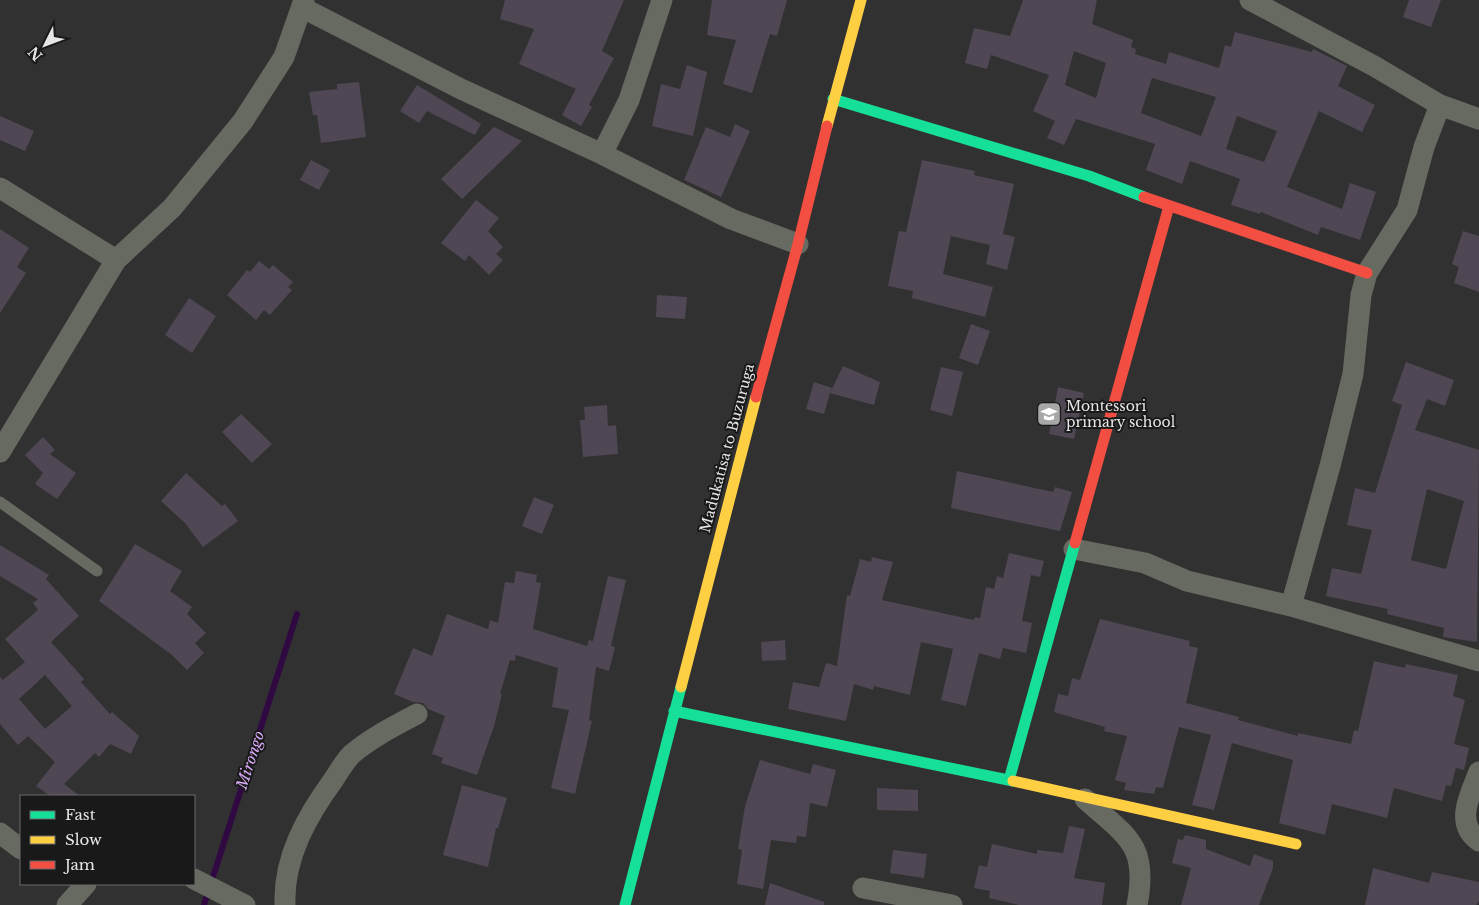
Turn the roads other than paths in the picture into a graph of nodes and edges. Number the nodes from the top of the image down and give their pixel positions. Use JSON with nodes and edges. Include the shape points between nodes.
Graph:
{"nodes":[{"id":1,"x":662,"y":0,"type":"edge"},
{"id":2,"x":861,"y":0,"type":"edge"},
{"id":3,"x":1250,"y":0,"type":"edge"},
{"id":4,"x":304,"y":4,"type":"edge"},
{"id":5,"x":833,"y":99,"type":"junction"},
{"id":6,"x":1440,"y":105,"type":"junction"},
{"id":7,"x":1479,"y":119,"type":"edge"},
{"id":8,"x":602,"y":154,"type":"junction"},
{"id":9,"x":0,"y":188,"type":"edge"},
{"id":10,"x":1169,"y":206,"type":"junction"},
{"id":11,"x":798,"y":244,"type":"junction"},
{"id":12,"x":116,"y":260,"type":"junction"},
{"id":13,"x":1366,"y":273,"type":"junction"},
{"id":14,"x":0,"y":452,"type":"edge"},
{"id":15,"x":0,"y":502,"type":"edge"},
{"id":16,"x":1074,"y":549,"type":"junction"},
{"id":17,"x":97,"y":572,"type":"dead end"},
{"id":18,"x":1291,"y":606,"type":"junction"},
{"id":19,"x":1479,"y":661,"type":"edge"},
{"id":20,"x":674,"y":711,"type":"junction"},
{"id":21,"x":417,"y":714,"type":"dead end"},
{"id":22,"x":1479,"y":772,"type":"edge"},
{"id":23,"x":1008,"y":780,"type":"junction"},
{"id":24,"x":1085,"y":799,"type":"junction"},
{"id":25,"x":0,"y":833,"type":"edge"},
{"id":26,"x":1479,"y":841,"type":"edge"},
{"id":27,"x":1296,"y":844,"type":"dead end"},
{"id":28,"x":20,"y":848,"type":"edge"},
{"id":29,"x":195,"y":880,"type":"edge"},
{"id":30,"x":82,"y":885,"type":"edge"},
{"id":31,"x":863,"y":888,"type":"dead end"},
{"id":32,"x":67,"y":905,"type":"edge"},
{"id":33,"x":245,"y":905,"type":"edge"},
{"id":34,"x":285,"y":905,"type":"edge"},
{"id":35,"x":625,"y":905,"type":"edge"},
{"id":36,"x":952,"y":905,"type":"edge"},
{"id":37,"x":1137,"y":905,"type":"edge"}],
"edges":[{"from":1,"to":8,"type":"street","via":[[628,100]]},
{"from":2,"to":5,"type":"street","name":"Madukatisa to Buzuruga"},
{"from":3,"to":6,"type":"street"},
{"from":4,"to":8,"type":"street","via":[[461,89]]},
{"from":4,"to":12,"type":"street","via":[[284,56],[243,121],[172,208]]},
{"from":5,"to":10,"type":"street","via":[[1089,176]]},
{"from":5,"to":11,"type":"street","name":"Madukatisa to Buzuruga"},
{"from":6,"to":7,"type":"street"},
{"from":6,"to":13,"type":"street","via":[[1418,164],[1407,210]]},
{"from":8,"to":11,"type":"street","via":[[731,219]]},
{"from":9,"to":12,"type":"street"},
{"from":10,"to":13,"type":"street"},
{"from":10,"to":16,"type":"street"},
{"from":11,"to":20,"type":"street","name":"Madukatisa to Buzuruga"},
{"from":12,"to":14,"type":"street"},
{"from":13,"to":18,"type":"street","via":[[1352,374]]},
{"from":15,"to":17,"type":"lane"},
{"from":16,"to":18,"type":"street","via":[[1145,563],[1187,581]]},
{"from":16,"to":23,"type":"street"},
{"from":18,"to":19,"type":"street"},
{"from":20,"to":23,"type":"street"},
{"from":20,"to":35,"type":"street","name":"Madukatisa to Buzuruga"},
{"from":21,"to":34,"type":"street","via":[[350,756],[322,794],[300,832],[290,862]]},
{"from":22,"to":26,"type":"street","via":[[1465,815],[1468,830]]},
{"from":23,"to":24,"type":"street"},
{"from":24,"to":27,"type":"street"},
{"from":24,"to":37,"type":"street","via":[[1124,834],[1135,849],[1141,865]]},
{"from":25,"to":28,"type":"street"},
{"from":29,"to":33,"type":"street"},
{"from":30,"to":32,"type":"street"},
{"from":31,"to":36,"type":"street"}]}
